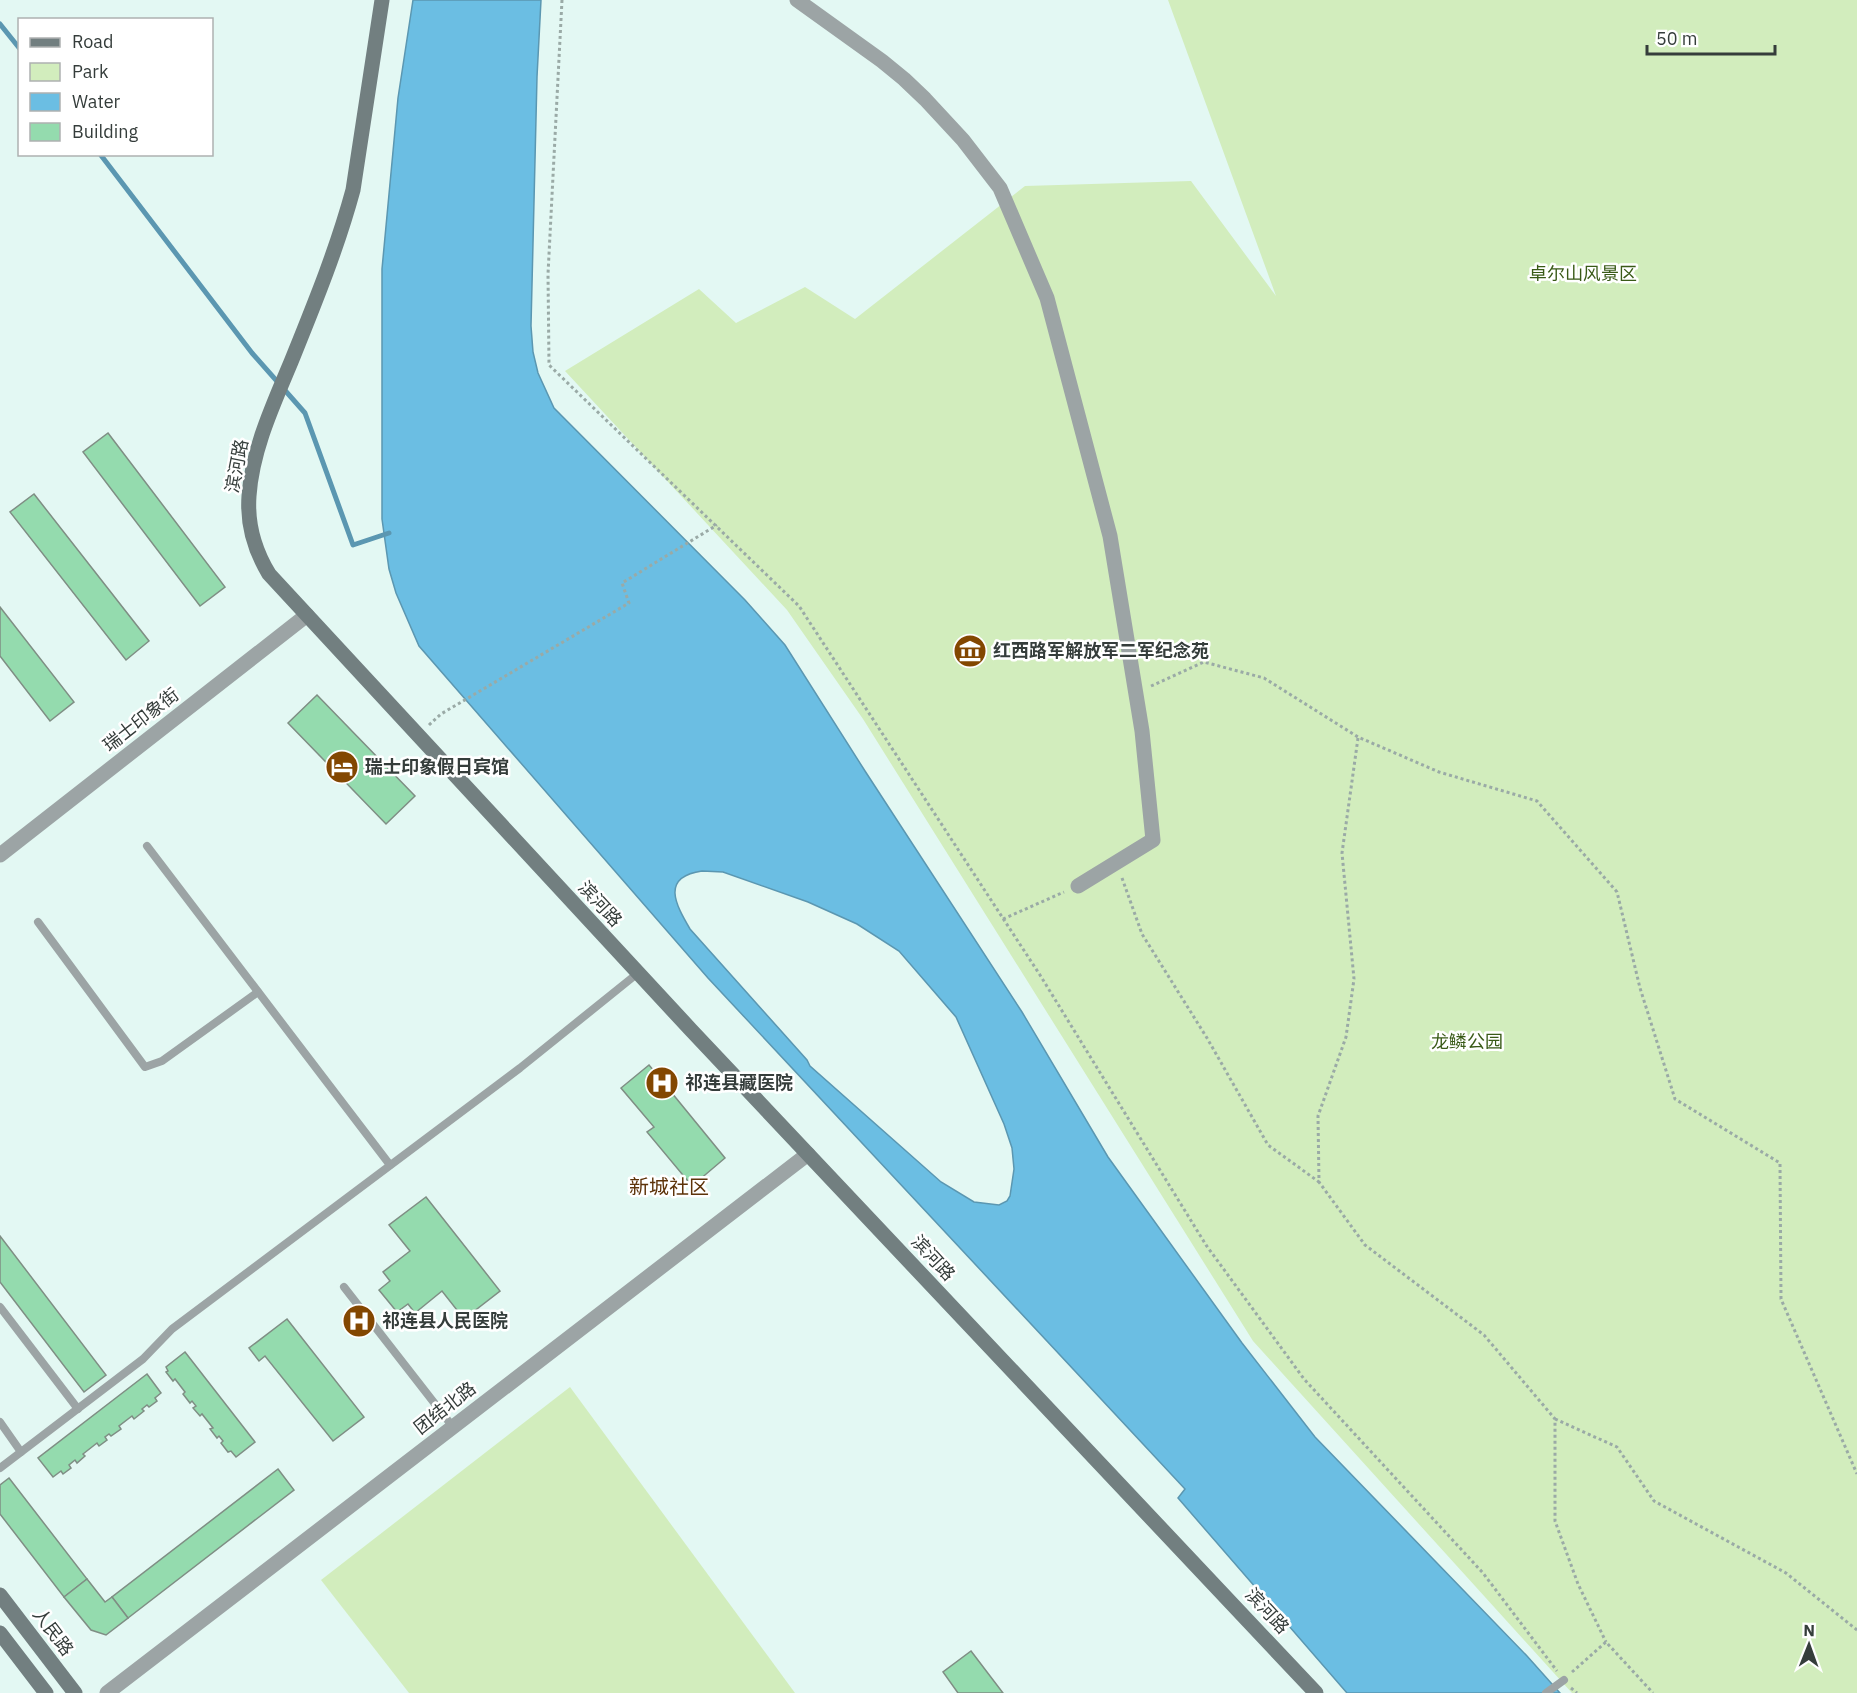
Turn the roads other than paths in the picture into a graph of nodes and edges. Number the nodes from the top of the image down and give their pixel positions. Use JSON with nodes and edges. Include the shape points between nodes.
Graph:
{"nodes":[{"id":1,"x":382,"y":0,"type":"edge"},
{"id":2,"x":798,"y":0,"type":"edge"},
{"id":3,"x":307,"y":615,"type":"junction"},
{"id":4,"x":147,"y":846,"type":"dead end"},
{"id":5,"x":0,"y":855,"type":"edge"},
{"id":6,"x":1078,"y":886,"type":"road end"},
{"id":7,"x":38,"y":922,"type":"dead end"},
{"id":8,"x":638,"y":973,"type":"junction"},
{"id":9,"x":258,"y":992,"type":"junction"},
{"id":10,"x":808,"y":1154,"type":"junction"},
{"id":11,"x":390,"y":1165,"type":"junction"},
{"id":12,"x":344,"y":1287,"type":"dead end"},
{"id":13,"x":0,"y":1308,"type":"edge"},
{"id":14,"x":78,"y":1409,"type":"junction"},
{"id":15,"x":0,"y":1422,"type":"edge"},
{"id":16,"x":453,"y":1427,"type":"junction"},
{"id":17,"x":21,"y":1452,"type":"junction"},
{"id":18,"x":0,"y":1468,"type":"edge"},
{"id":19,"x":0,"y":1595,"type":"edge"},
{"id":20,"x":0,"y":1633,"type":"edge"},
{"id":21,"x":1564,"y":1680,"type":"road end"},
{"id":22,"x":46,"y":1693,"type":"edge"},
{"id":23,"x":75,"y":1693,"type":"edge"},
{"id":24,"x":107,"y":1693,"type":"edge"},
{"id":25,"x":1316,"y":1693,"type":"edge"},
{"id":26,"x":1546,"y":1693,"type":"edge"}],
"edges":[{"from":1,"to":3,"type":"street","name":"滨河路","via":[[353,190],[339,238],[252,466],[249,497],[253,540],[269,574]]},
{"from":2,"to":6,"type":"street","via":[[882,61],[963,140],[1000,188],[1047,298],[1110,536],[1142,731],[1153,840]]},
{"from":3,"to":5,"type":"street","name":"瑞士印象街"},
{"from":3,"to":8,"type":"street","name":"滨河路"},
{"from":4,"to":9,"type":"lane"},
{"from":7,"to":9,"type":"lane","via":[[145,1067],[162,1061]]},
{"from":8,"to":10,"type":"street","name":"滨河路"},
{"from":8,"to":11,"type":"lane"},
{"from":9,"to":11,"type":"lane"},
{"from":10,"to":16,"type":"street","name":"团结北路"},
{"from":10,"to":25,"type":"street","name":"滨河路"},
{"from":11,"to":14,"type":"lane","via":[[172,1329],[143,1359]]},
{"from":12,"to":16,"type":"lane"},
{"from":13,"to":14,"type":"lane"},
{"from":14,"to":17,"type":"lane"},
{"from":15,"to":17,"type":"lane"},
{"from":16,"to":24,"type":"street","name":"团结北路"},
{"from":17,"to":18,"type":"lane"},
{"from":19,"to":23,"type":"street","name":"人民路"},
{"from":20,"to":22,"type":"street"},
{"from":21,"to":26,"type":"lane"}]}
